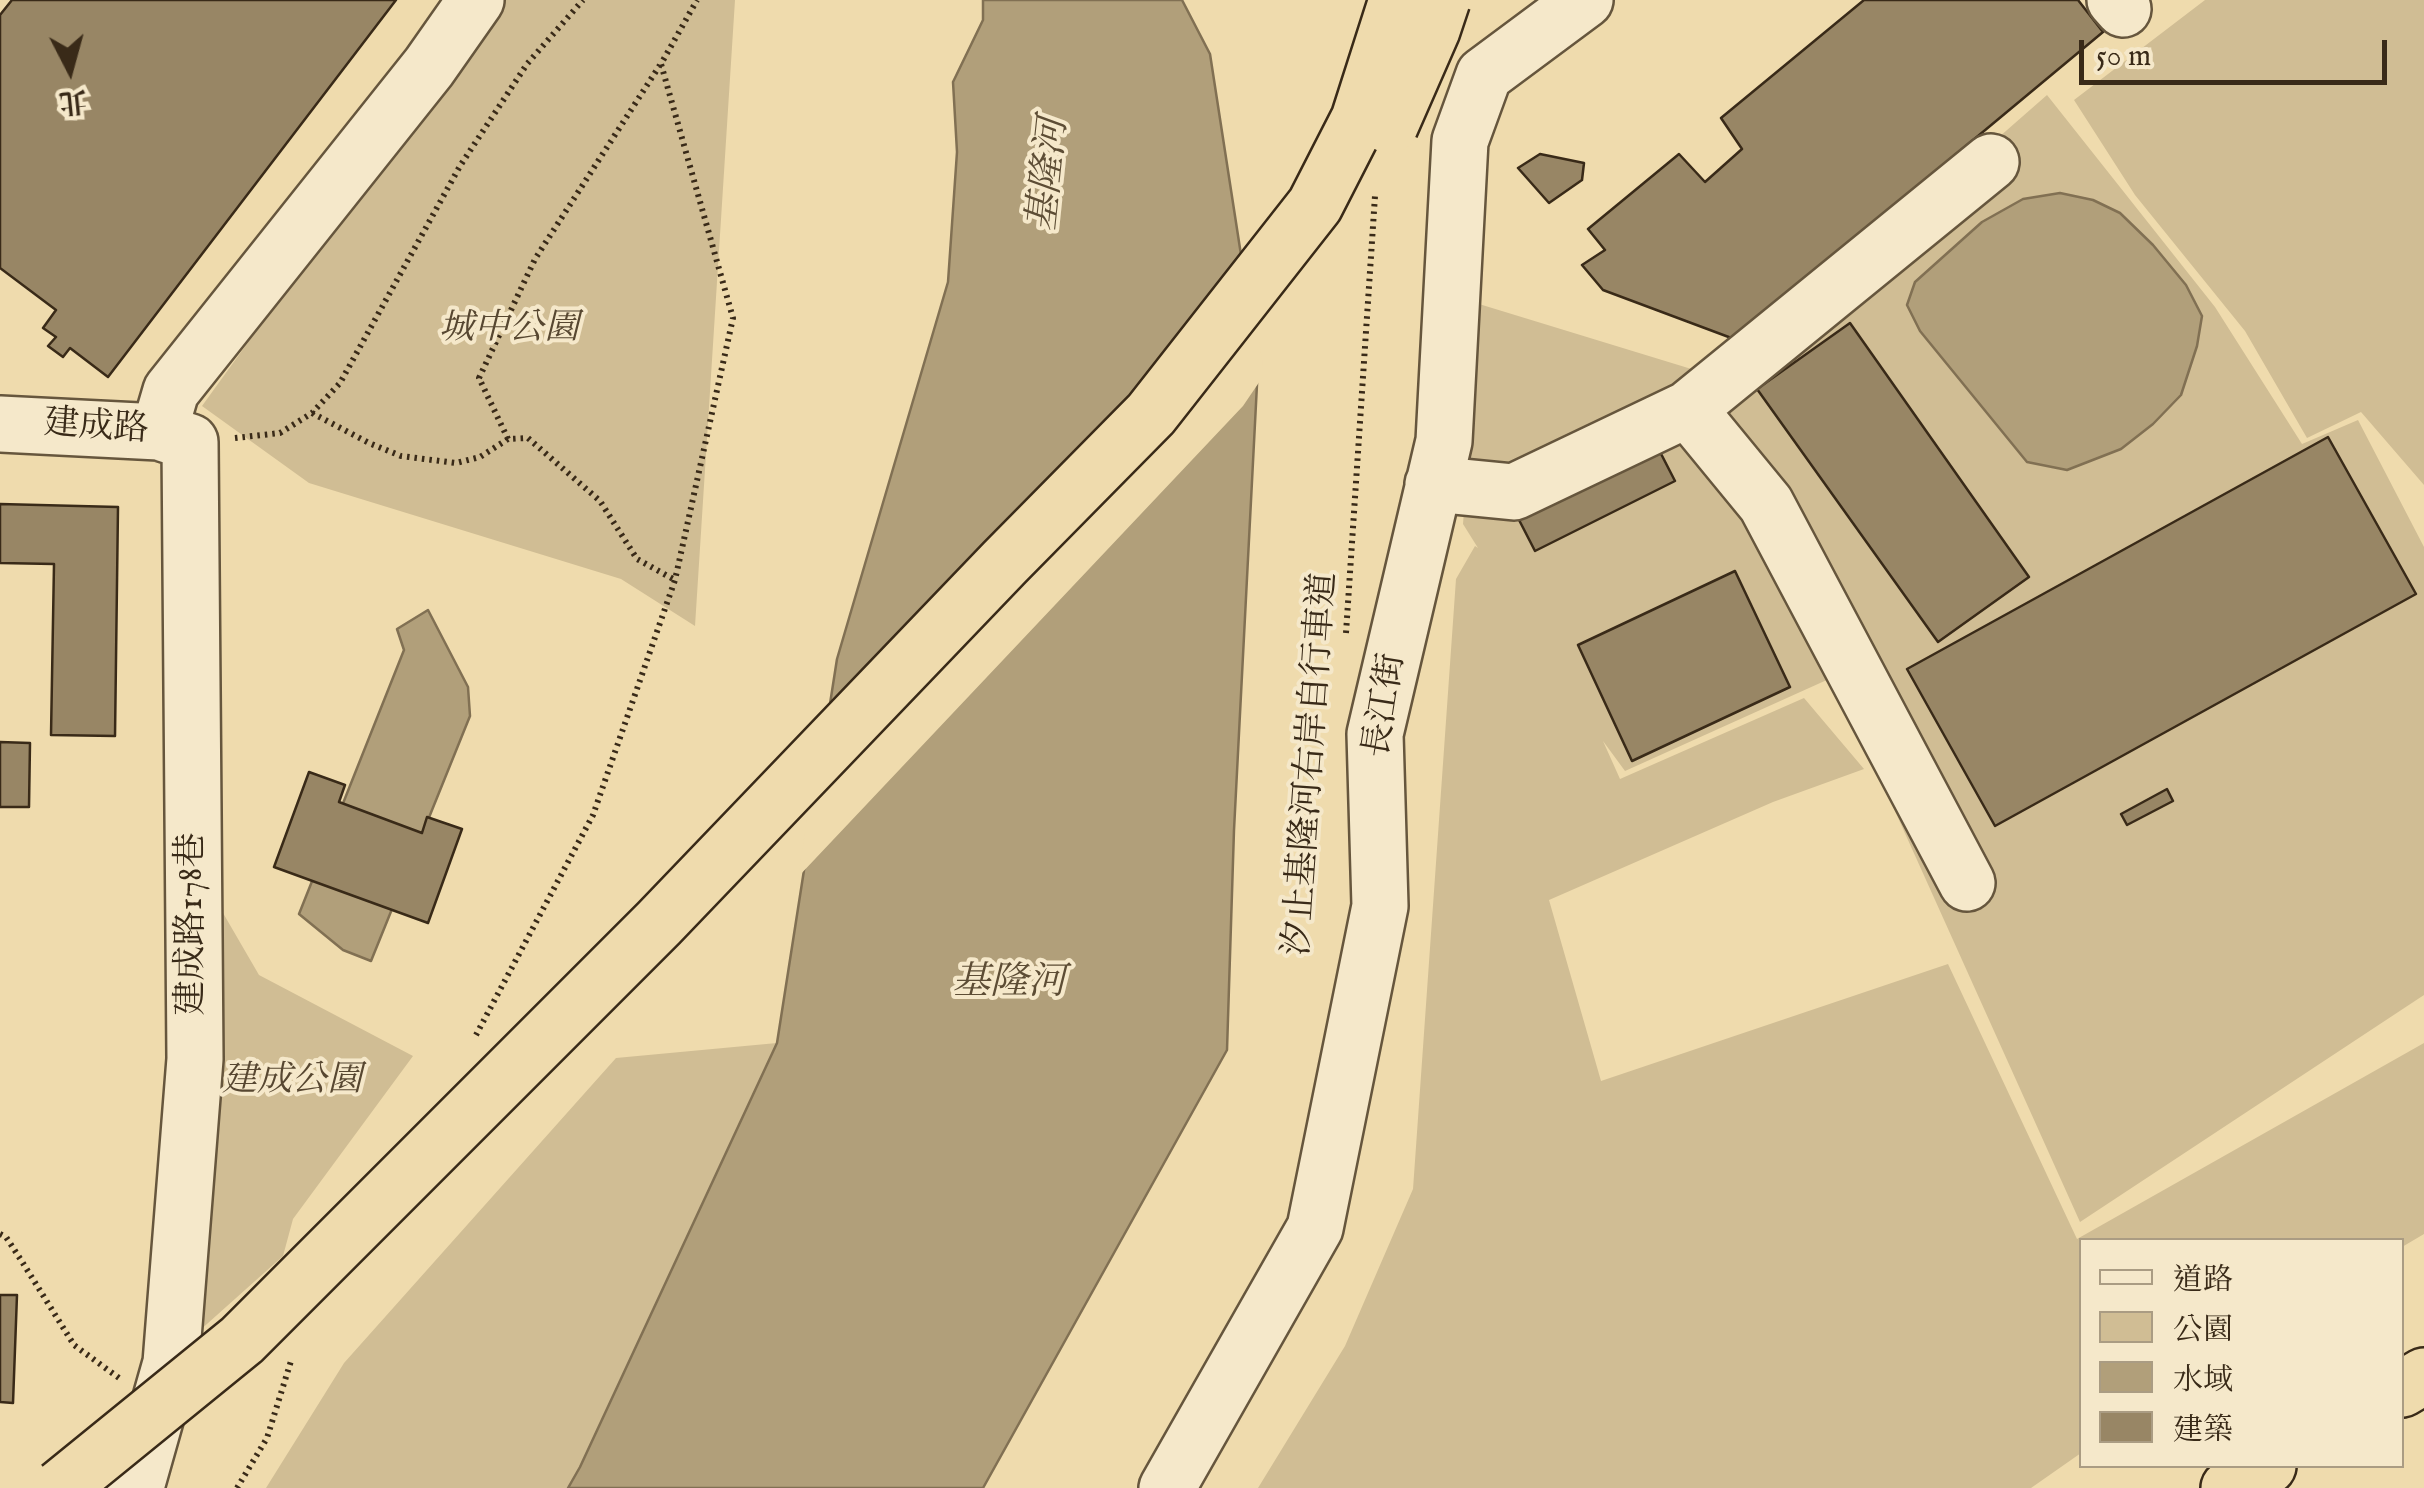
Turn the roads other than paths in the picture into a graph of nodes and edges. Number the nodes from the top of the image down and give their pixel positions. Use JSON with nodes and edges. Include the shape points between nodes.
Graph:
{"nodes":[{"id":1,"x":476,"y":0,"type":"edge"},
{"id":2,"x":1397,"y":0,"type":"edge"},
{"id":3,"x":1442,"y":0,"type":"edge"},
{"id":4,"x":1585,"y":0,"type":"edge"},
{"id":5,"x":1992,"y":162,"type":"dead end"},
{"id":6,"x":1688,"y":409,"type":"junction"},
{"id":7,"x":0,"y":424,"type":"edge"},
{"id":8,"x":175,"y":437,"type":"junction"},
{"id":9,"x":1434,"y":484,"type":"junction"},
{"id":10,"x":1967,"y":883,"type":"dead end"},
{"id":11,"x":2264,"y":1468,"type":"edge"},
{"id":12,"x":60,"y":1488,"type":"edge"},
{"id":13,"x":101,"y":1488,"type":"edge"},
{"id":14,"x":132,"y":1488,"type":"edge"},
{"id":15,"x":1167,"y":1488,"type":"edge"},
{"id":16,"x":2229,"y":1488,"type":"edge"}],
"edges":[{"from":1,"to":8,"type":"lane","name":"建成路178巷","via":[[171,391]]},
{"from":2,"to":12,"type":"highway","bridge":true,"via":[[1360,119],[1315,205],[1151,414],[659,924],[242,1340]]},
{"from":3,"to":13,"type":"highway","bridge":true,"via":[[1364,185],[1198,409],[542,1086],[258,1358]]},
{"from":4,"to":9,"type":"lane","name":"長江街","via":[[1484,75],[1460,142],[1444,441]]},
{"from":5,"to":6,"type":"lane"},
{"from":6,"to":9,"type":"lane","via":[[1514,492]]},
{"from":6,"to":10,"type":"lane","via":[[1766,504]]},
{"from":7,"to":8,"type":"lane","name":"建成路"},
{"from":8,"to":14,"type":"lane","name":"建成路178巷","via":[[194,1060],[172,1363]]},
{"from":9,"to":15,"type":"lane","name":"長江街","via":[[1375,734],[1380,906],[1315,1228]]},
{"from":11,"to":16,"type":"highway"}]}
